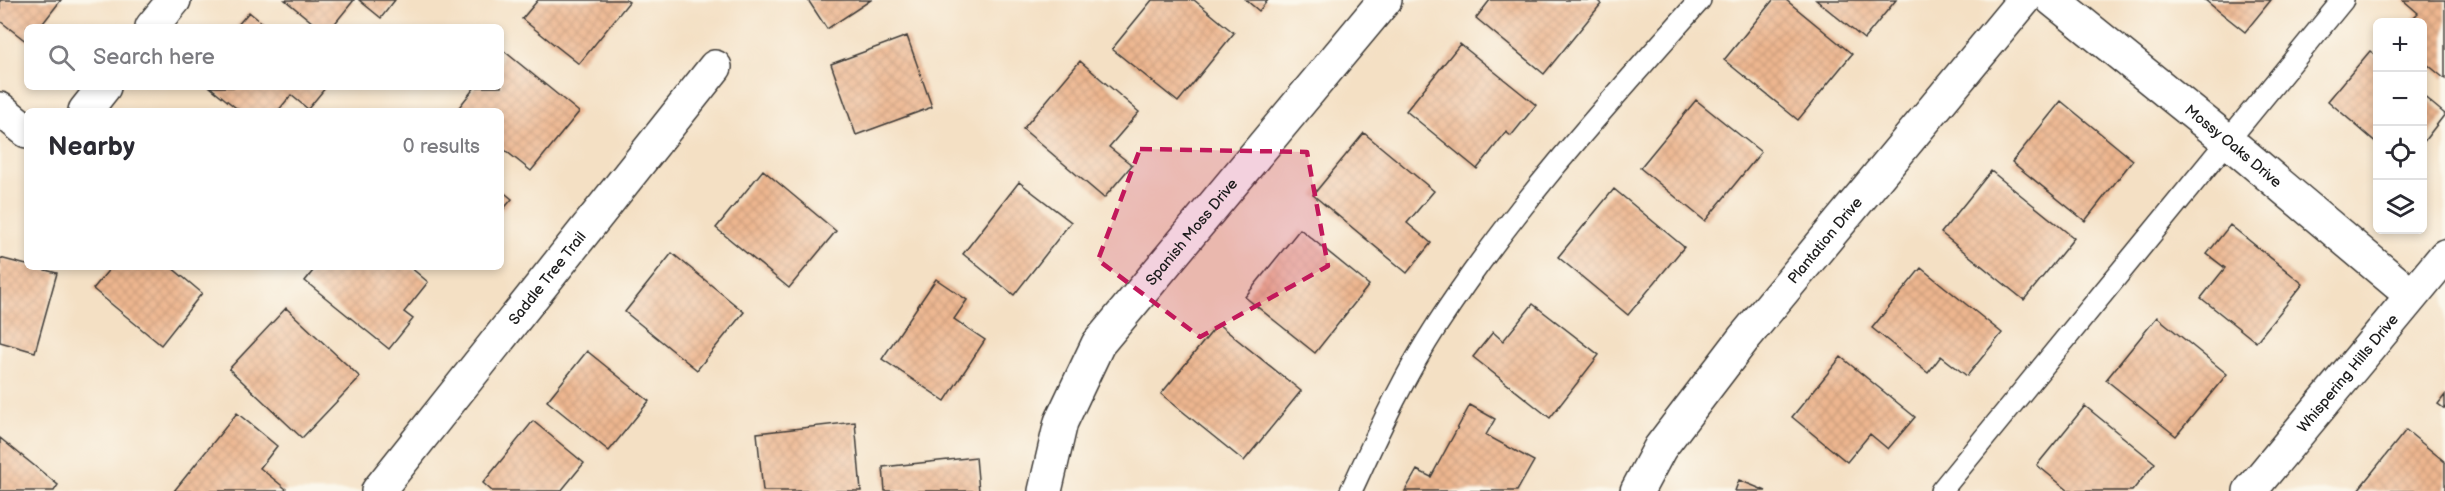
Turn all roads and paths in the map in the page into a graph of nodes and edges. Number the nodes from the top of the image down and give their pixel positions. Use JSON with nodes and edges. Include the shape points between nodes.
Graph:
{"nodes":[{"id":1,"x":174,"y":0,"type":"edge"},
{"id":2,"x":1385,"y":0,"type":"edge"},
{"id":3,"x":1700,"y":0,"type":"edge"},
{"id":4,"x":2024,"y":0,"type":"edge"},
{"id":5,"x":2053,"y":0,"type":"edge"},
{"id":6,"x":2343,"y":0,"type":"edge"},
{"id":7,"x":154,"y":24,"type":"edge"},
{"id":8,"x":715,"y":67,"type":"dead end"},
{"id":9,"x":102,"y":90,"type":"edge"},
{"id":10,"x":87,"y":108,"type":"edge"},
{"id":11,"x":0,"y":109,"type":"edge"},
{"id":12,"x":24,"y":129,"type":"edge"},
{"id":13,"x":2228,"y":141,"type":"junction"},
{"id":14,"x":2445,"y":256,"type":"edge"},
{"id":15,"x":2411,"y":295,"type":"junction"},
{"id":16,"x":378,"y":491,"type":"edge"},
{"id":17,"x":1045,"y":491,"type":"edge"},
{"id":18,"x":1351,"y":491,"type":"edge"},
{"id":19,"x":1637,"y":491,"type":"edge"},
{"id":20,"x":1941,"y":491,"type":"edge"},
{"id":21,"x":2250,"y":491,"type":"edge"}],
"edges":[{"from":1,"to":7,"type":"street"},
{"from":2,"to":17,"type":"street","name":"Spanish Moss Drive","via":[[1098,344],[1061,422]]},
{"from":3,"to":18,"type":"lane","via":[[1590,124],[1491,247],[1430,337],[1391,406]]},
{"from":4,"to":19,"type":"street","name":"Plantation Drive","via":[[1744,338],[1660,448]]},
{"from":5,"to":13,"type":"street","name":"Mossy Oaks Drive"},
{"from":6,"to":13,"type":"lane"},
{"from":8,"to":16,"type":"street","name":"Saddle Tree Trail"},
{"from":9,"to":10,"type":"street"},
{"from":11,"to":12,"type":"street"},
{"from":13,"to":15,"type":"street","name":"Mossy Oaks Drive"},
{"from":13,"to":20,"type":"lane"},
{"from":14,"to":15,"type":"street","name":"Whispering Hills Drive"},
{"from":15,"to":21,"type":"street","name":"Whispering Hills Drive"}]}
